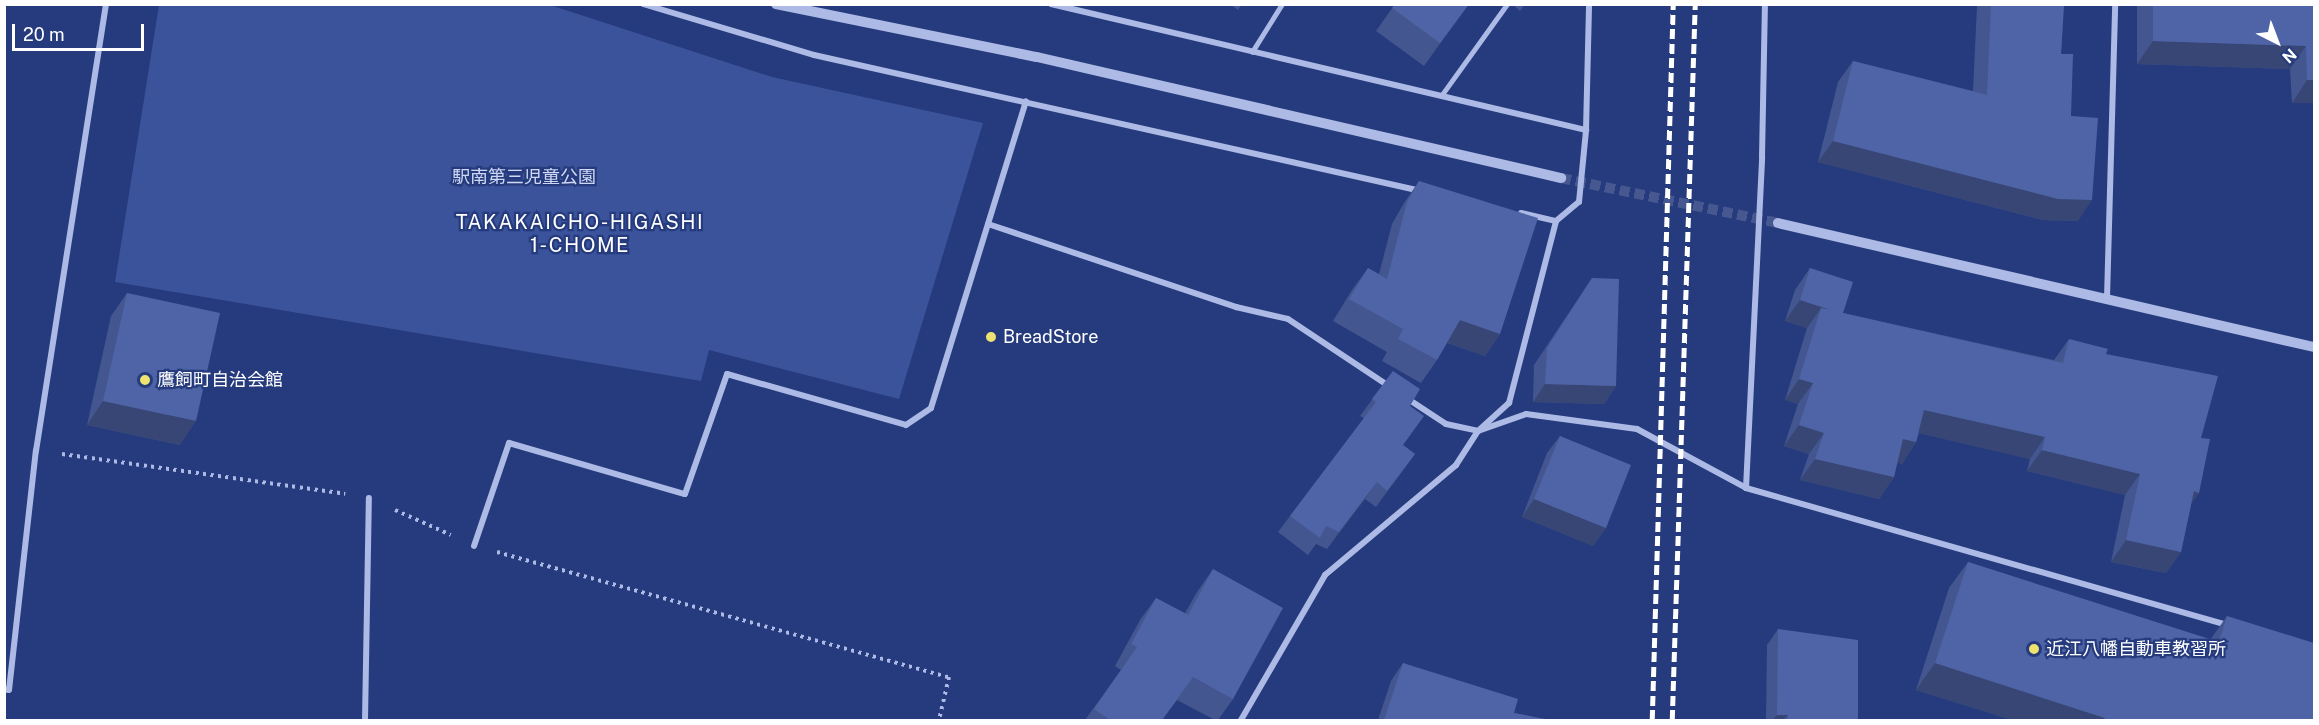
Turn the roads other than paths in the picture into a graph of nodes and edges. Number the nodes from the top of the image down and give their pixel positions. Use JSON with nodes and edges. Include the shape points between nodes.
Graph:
{"nodes":[{"id":1,"x":106,"y":4,"type":"edge"},
{"id":2,"x":643,"y":4,"type":"edge"},
{"id":3,"x":776,"y":4,"type":"edge"},
{"id":4,"x":1052,"y":4,"type":"edge"},
{"id":5,"x":1282,"y":4,"type":"edge"},
{"id":6,"x":1507,"y":4,"type":"edge"},
{"id":7,"x":1589,"y":4,"type":"edge"},
{"id":8,"x":1765,"y":4,"type":"edge"},
{"id":9,"x":2115,"y":4,"type":"edge"},
{"id":10,"x":1064,"y":6,"type":"edge"},
{"id":11,"x":1252,"y":52,"type":"junction"},
{"id":12,"x":1441,"y":96,"type":"junction"},
{"id":13,"x":1026,"y":101,"type":"junction"},
{"id":14,"x":1586,"y":130,"type":"junction"},
{"id":15,"x":1562,"y":178,"type":"tunnel mouth"},
{"id":16,"x":1429,"y":192,"type":"edge"},
{"id":17,"x":1510,"y":211,"type":"edge"},
{"id":18,"x":1556,"y":221,"type":"junction"},
{"id":19,"x":1778,"y":223,"type":"tunnel mouth"},
{"id":20,"x":988,"y":224,"type":"junction"},
{"id":21,"x":2107,"y":298,"type":"junction"},
{"id":22,"x":2314,"y":347,"type":"edge"},
{"id":23,"x":1478,"y":431,"type":"junction"},
{"id":24,"x":1746,"y":488,"type":"junction"},
{"id":25,"x":369,"y":498,"type":"road end"},
{"id":26,"x":474,"y":546,"type":"road end"},
{"id":27,"x":2235,"y":627,"type":"edge"},
{"id":28,"x":4,"y":689,"type":"edge"},
{"id":29,"x":364,"y":720,"type":"edge"},
{"id":30,"x":1241,"y":720,"type":"edge"}],
"edges":[{"from":1,"to":28,"type":"street","via":[[36,451],[9,690]]},
{"from":2,"to":13,"type":"street","via":[[814,55]]},
{"from":3,"to":15,"type":"street","via":[[1037,57]]},
{"from":4,"to":10,"type":"street"},
{"from":5,"to":11,"type":"lane"},
{"from":6,"to":12,"type":"lane"},
{"from":7,"to":14,"type":"street"},
{"from":8,"to":24,"type":"street","via":[[1762,157]]},
{"from":9,"to":21,"type":"street"},
{"from":10,"to":11,"type":"street"},
{"from":11,"to":12,"type":"street"},
{"from":12,"to":14,"type":"street"},
{"from":13,"to":16,"type":"street"},
{"from":13,"to":20,"type":"street"},
{"from":14,"to":18,"type":"street","via":[[1579,202]]},
{"from":17,"to":18,"type":"street"},
{"from":18,"to":23,"type":"street","via":[[1509,403]]},
{"from":19,"to":21,"type":"street"},
{"from":20,"to":23,"type":"street","via":[[1236,307],[1288,319],[1446,424]]},
{"from":20,"to":26,"type":"street","via":[[931,408],[906,426],[726,374],[685,494],[509,443]]},
{"from":21,"to":22,"type":"street"},
{"from":23,"to":24,"type":"street","via":[[1526,414],[1637,429]]},
{"from":23,"to":30,"type":"street","via":[[1456,465],[1325,575]]},
{"from":24,"to":27,"type":"street"},
{"from":25,"to":29,"type":"street"}]}
